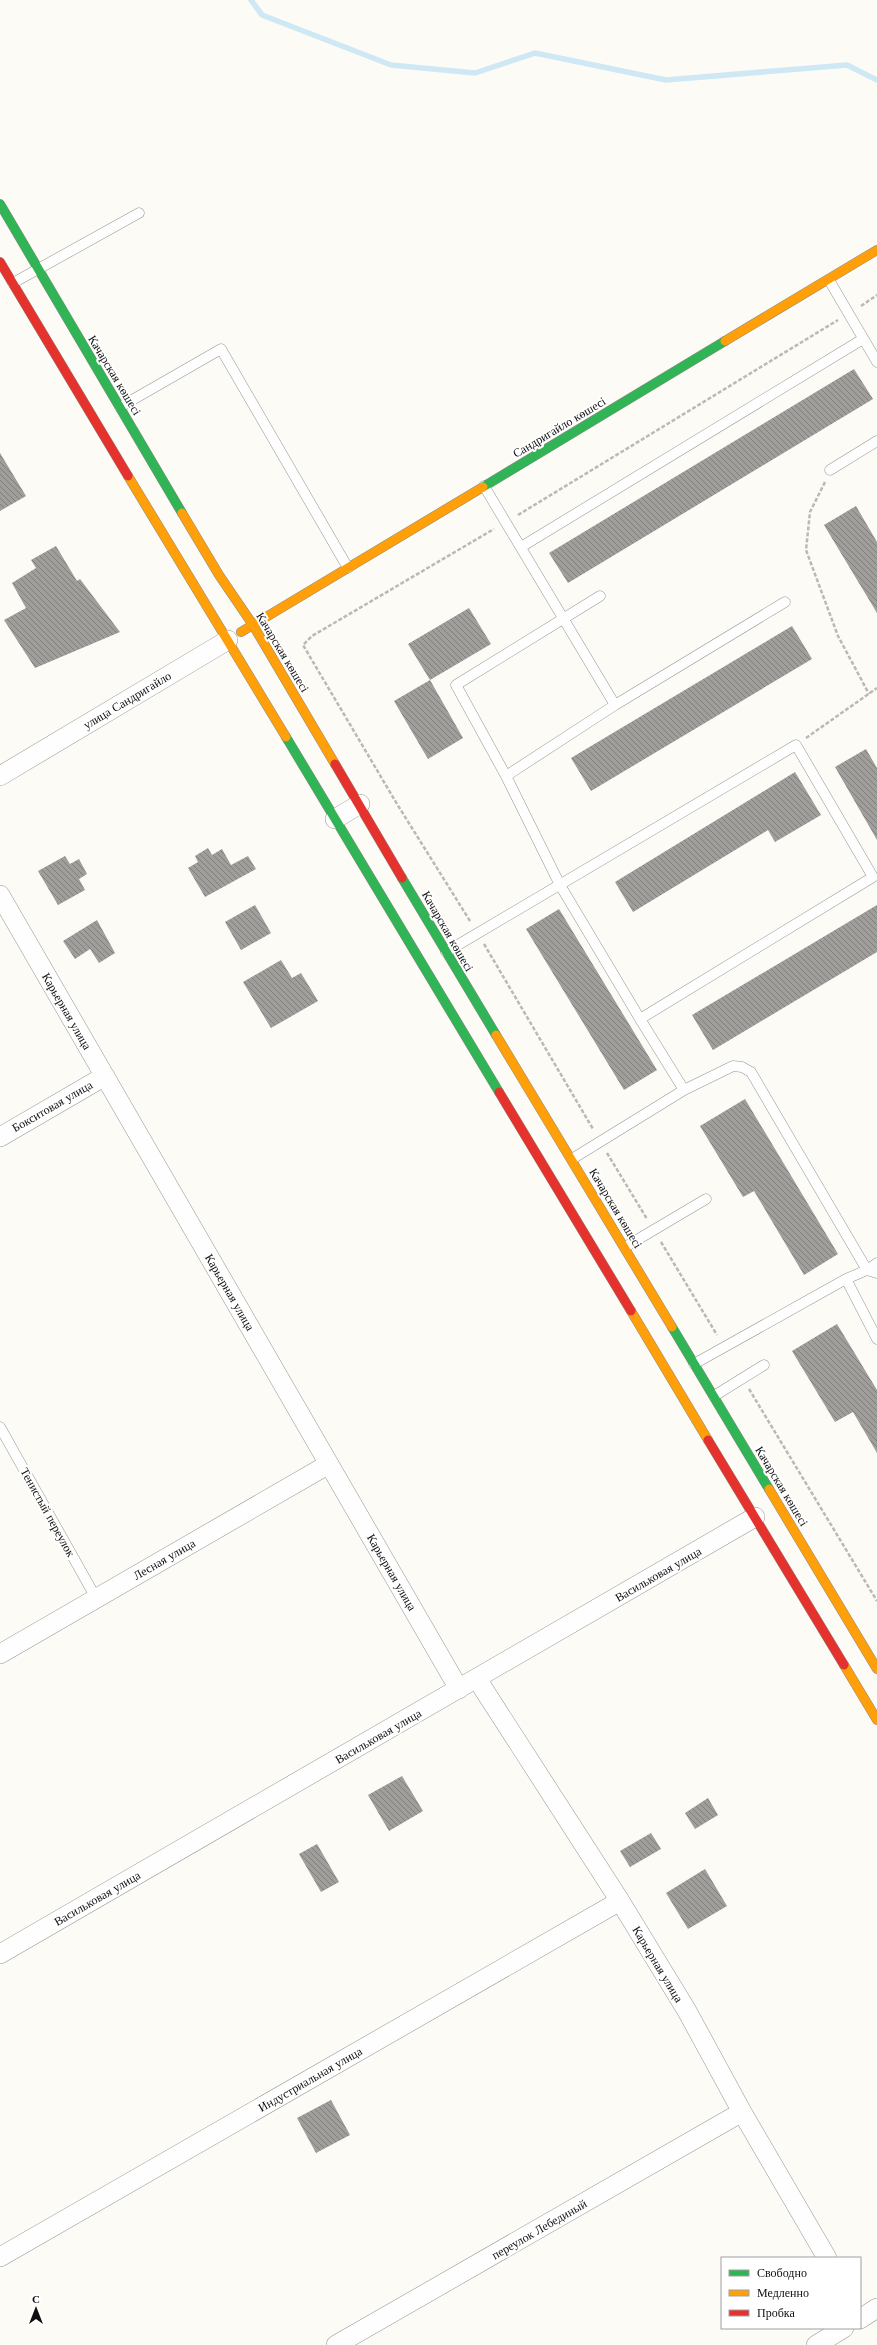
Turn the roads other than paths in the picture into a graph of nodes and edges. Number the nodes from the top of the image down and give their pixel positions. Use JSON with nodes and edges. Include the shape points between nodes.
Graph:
{"nodes":[{"id":1,"x":0,"y":204,"type":"edge"},
{"id":2,"x":139,"y":213,"type":"dead end"},
{"id":3,"x":877,"y":250,"type":"edge"},
{"id":4,"x":0,"y":262,"type":"edge"},
{"id":5,"x":38,"y":269,"type":"junction"},
{"id":6,"x":828,"y":280,"type":"junction"},
{"id":7,"x":13,"y":283,"type":"junction"},
{"id":8,"x":863,"y":339,"type":"junction"},
{"id":9,"x":877,"y":362,"type":"edge"},
{"id":10,"x":120,"y":407,"type":"junction"},
{"id":11,"x":877,"y":441,"type":"edge"},
{"id":12,"x":830,"y":470,"type":"road end"},
{"id":13,"x":484,"y":486,"type":"junction"},
{"id":14,"x":521,"y":547,"type":"junction"},
{"id":15,"x":348,"y":568,"type":"junction"},
{"id":16,"x":600,"y":596,"type":"dead end"},
{"id":17,"x":785,"y":602,"type":"dead end"},
{"id":18,"x":562,"y":618,"type":"junction"},
{"id":19,"x":253,"y":625,"type":"junction"},
{"id":20,"x":228,"y":640,"type":"junction"},
{"id":21,"x":615,"y":704,"type":"junction"},
{"id":22,"x":0,"y":776,"type":"edge"},
{"id":23,"x":506,"y":776,"type":"junction"},
{"id":24,"x":360,"y":804,"type":"junction"},
{"id":25,"x":335,"y":819,"type":"junction"},
{"id":26,"x":560,"y":885,"type":"junction"},
{"id":27,"x":0,"y":895,"type":"edge"},
{"id":28,"x":446,"y":952,"type":"junction"},
{"id":29,"x":640,"y":1019,"type":"junction"},
{"id":30,"x":105,"y":1076,"type":"junction"},
{"id":31,"x":684,"y":1090,"type":"junction"},
{"id":32,"x":0,"y":1137,"type":"edge"},
{"id":33,"x":572,"y":1159,"type":"junction"},
{"id":34,"x":706,"y":1199,"type":"dead end"},
{"id":35,"x":628,"y":1252,"type":"junction"},
{"id":36,"x":877,"y":1263,"type":"edge"},
{"id":37,"x":867,"y":1270,"type":"junction"},
{"id":38,"x":607,"y":1272,"type":"junction"},
{"id":39,"x":877,"y":1273,"type":"edge"},
{"id":40,"x":846,"y":1279,"type":"junction"},
{"id":41,"x":877,"y":1339,"type":"edge"},
{"id":42,"x":694,"y":1364,"type":"junction"},
{"id":43,"x":764,"y":1365,"type":"dead end"},
{"id":44,"x":714,"y":1396,"type":"junction"},
{"id":45,"x":0,"y":1427,"type":"edge"},
{"id":46,"x":329,"y":1464,"type":"junction"},
{"id":47,"x":755,"y":1518,"type":"junction"},
{"id":48,"x":96,"y":1598,"type":"junction"},
{"id":49,"x":0,"y":1654,"type":"edge"},
{"id":50,"x":877,"y":1669,"type":"edge"},
{"id":51,"x":477,"y":1679,"type":"junction"},
{"id":52,"x":459,"y":1689,"type":"junction"},
{"id":53,"x":877,"y":1720,"type":"edge"},
{"id":54,"x":620,"y":1901,"type":"junction"},
{"id":55,"x":0,"y":1954,"type":"edge"},
{"id":56,"x":742,"y":2112,"type":"junction"},
{"id":57,"x":0,"y":2257,"type":"edge"},
{"id":58,"x":826,"y":2257,"type":"edge"},
{"id":59,"x":842,"y":2329,"type":"edge"},
{"id":60,"x":336,"y":2345,"type":"edge"},
{"id":61,"x":816,"y":2345,"type":"edge"}],
"edges":[{"from":1,"to":5,"type":"main road","name":"Качарская көшесі"},
{"from":2,"to":5,"type":"lane"},
{"from":3,"to":6,"type":"main road","name":"Сандригайло көшесі"},
{"from":4,"to":7,"type":"main road"},
{"from":5,"to":7,"type":"lane"},
{"from":5,"to":10,"type":"main road","name":"Качарская көшесі"},
{"from":6,"to":8,"type":"lane"},
{"from":6,"to":13,"type":"main road","name":"Сандригайло көшесі"},
{"from":7,"to":20,"type":"main road"},
{"from":8,"to":9,"type":"lane"},
{"from":8,"to":14,"type":"lane"},
{"from":10,"to":15,"type":"lane","via":[[221,349]]},
{"from":10,"to":19,"type":"main road","name":"Качарская көшесі","via":[[219,575]]},
{"from":11,"to":12,"type":"lane"},
{"from":13,"to":14,"type":"lane"},
{"from":13,"to":15,"type":"main road","name":"Сандригайло көшесі"},
{"from":14,"to":18,"type":"lane"},
{"from":15,"to":19,"type":"main road","name":"Сандригайло көшесі"},
{"from":16,"to":18,"type":"lane"},
{"from":17,"to":21,"type":"lane"},
{"from":18,"to":21,"type":"lane"},
{"from":18,"to":23,"type":"lane","via":[[456,685]]},
{"from":19,"to":20,"type":"main road","name":"улица Сандригайло"},
{"from":19,"to":24,"type":"main road","name":"Качарская көшесі"},
{"from":20,"to":22,"type":"street","name":"улица Сандригайло"},
{"from":20,"to":25,"type":"main road"},
{"from":21,"to":23,"type":"lane"},
{"from":23,"to":26,"type":"lane"},
{"from":24,"to":25,"type":"street"},
{"from":24,"to":28,"type":"main road","name":"Качарская көшесі"},
{"from":25,"to":38,"type":"main road"},
{"from":26,"to":28,"type":"lane"},
{"from":26,"to":29,"type":"lane"},
{"from":26,"to":29,"type":"lane","via":[[796,745],[873,877]]},
{"from":27,"to":30,"type":"street","name":"Карьерная улица"},
{"from":28,"to":33,"type":"main road","name":"Качарская көшесі"},
{"from":29,"to":31,"type":"lane"},
{"from":30,"to":32,"type":"street","name":"Бокситовая улица"},
{"from":30,"to":46,"type":"street","name":"Карьерная улица"},
{"from":31,"to":33,"type":"lane"},
{"from":31,"to":37,"type":"lane","via":[[733,1066],[751,1072]]},
{"from":33,"to":35,"type":"main road","name":"Качарская көшесі"},
{"from":34,"to":35,"type":"lane","via":[[654,1230]]},
{"from":35,"to":38,"type":"street"},
{"from":35,"to":42,"type":"main road","name":"Качарская көшесі"},
{"from":36,"to":37,"type":"lane"},
{"from":37,"to":39,"type":"lane"},
{"from":37,"to":40,"type":"lane"},
{"from":38,"to":47,"type":"main road"},
{"from":40,"to":41,"type":"lane"},
{"from":40,"to":42,"type":"lane"},
{"from":42,"to":44,"type":"main road","name":"Качарская көшесі"},
{"from":43,"to":44,"type":"lane"},
{"from":44,"to":50,"type":"main road","name":"Качарская көшесі"},
{"from":45,"to":48,"type":"lane","name":"Тенистый переулок"},
{"from":46,"to":48,"type":"street","name":"Лесная улица"},
{"from":46,"to":52,"type":"street","name":"Карьерная улица"},
{"from":47,"to":51,"type":"street","name":"Васильковая улица"},
{"from":47,"to":53,"type":"main road"},
{"from":48,"to":49,"type":"street","name":"Лесная улица"},
{"from":51,"to":52,"type":"street","name":"Васильковая улица"},
{"from":51,"to":54,"type":"street","name":"Карьерная улица"},
{"from":52,"to":55,"type":"street","name":"Васильковая улица"},
{"from":54,"to":56,"type":"street","name":"Карьерная улица","via":[[687,2011]]},
{"from":54,"to":57,"type":"street","name":"Индустриальная улица"},
{"from":56,"to":58,"type":"street","name":"Карьерная улица"},
{"from":56,"to":60,"type":"street","name":"переулок Лебединый"},
{"from":59,"to":61,"type":"street"}]}
